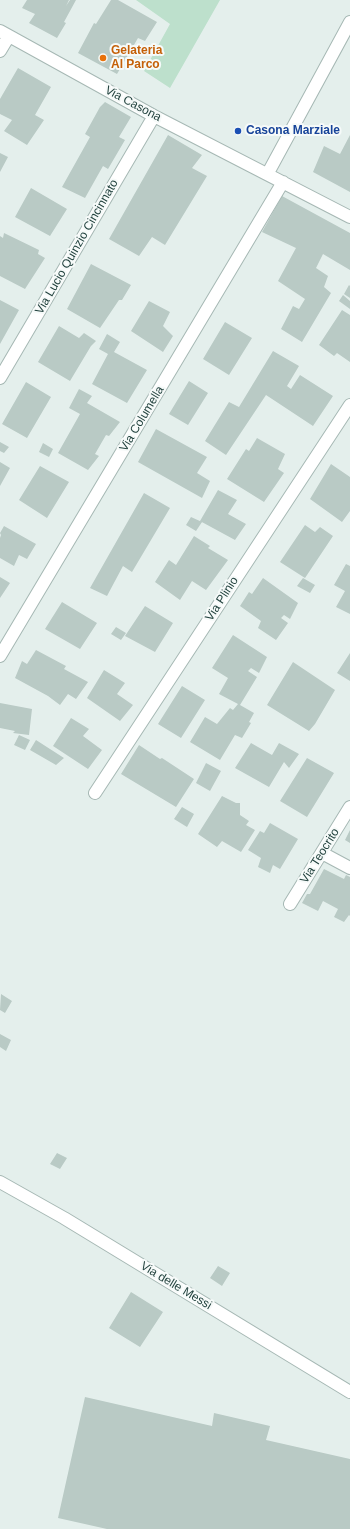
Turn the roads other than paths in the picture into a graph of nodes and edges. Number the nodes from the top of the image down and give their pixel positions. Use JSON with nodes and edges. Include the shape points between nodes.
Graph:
{"nodes":[{"id":1,"x":350,"y":22,"type":"edge"},
{"id":2,"x":4,"y":34,"type":"edge"},
{"id":3,"x":0,"y":51,"type":"edge"},
{"id":4,"x":154,"y":116,"type":"junction"},
{"id":5,"x":268,"y":173,"type":"junction"},
{"id":6,"x":283,"y":182,"type":"junction"},
{"id":7,"x":350,"y":217,"type":"edge"},
{"id":8,"x":0,"y":378,"type":"edge"},
{"id":9,"x":350,"y":405,"type":"edge"},
{"id":10,"x":0,"y":656,"type":"edge"},
{"id":11,"x":94,"y":793,"type":"dead end"},
{"id":12,"x":350,"y":807,"type":"edge"},
{"id":13,"x":322,"y":853,"type":"junction"},
{"id":14,"x":350,"y":868,"type":"edge"},
{"id":15,"x":290,"y":904,"type":"dead end"},
{"id":16,"x":0,"y":1182,"type":"edge"},
{"id":17,"x":350,"y":1392,"type":"edge"}],
"edges":[{"from":1,"to":5,"type":"street"},
{"from":2,"to":3,"type":"street"},
{"from":2,"to":4,"type":"street","name":"Via Casona"},
{"from":4,"to":5,"type":"street","name":"Via Casona"},
{"from":4,"to":8,"type":"street","name":"Via Lucio Quinzio Cincinnato"},
{"from":5,"to":6,"type":"street","name":"Via Casona"},
{"from":6,"to":7,"type":"street","name":"Via Casona"},
{"from":6,"to":10,"type":"street","name":"Via Columella"},
{"from":9,"to":11,"type":"street","name":"Via Plinio"},
{"from":12,"to":13,"type":"street","name":"Via Teocrito"},
{"from":13,"to":14,"type":"street"},
{"from":13,"to":15,"type":"street","name":"Via Teocrito"},
{"from":16,"to":17,"type":"street","name":"Via delle Messi","via":[[64,1218]]}]}
